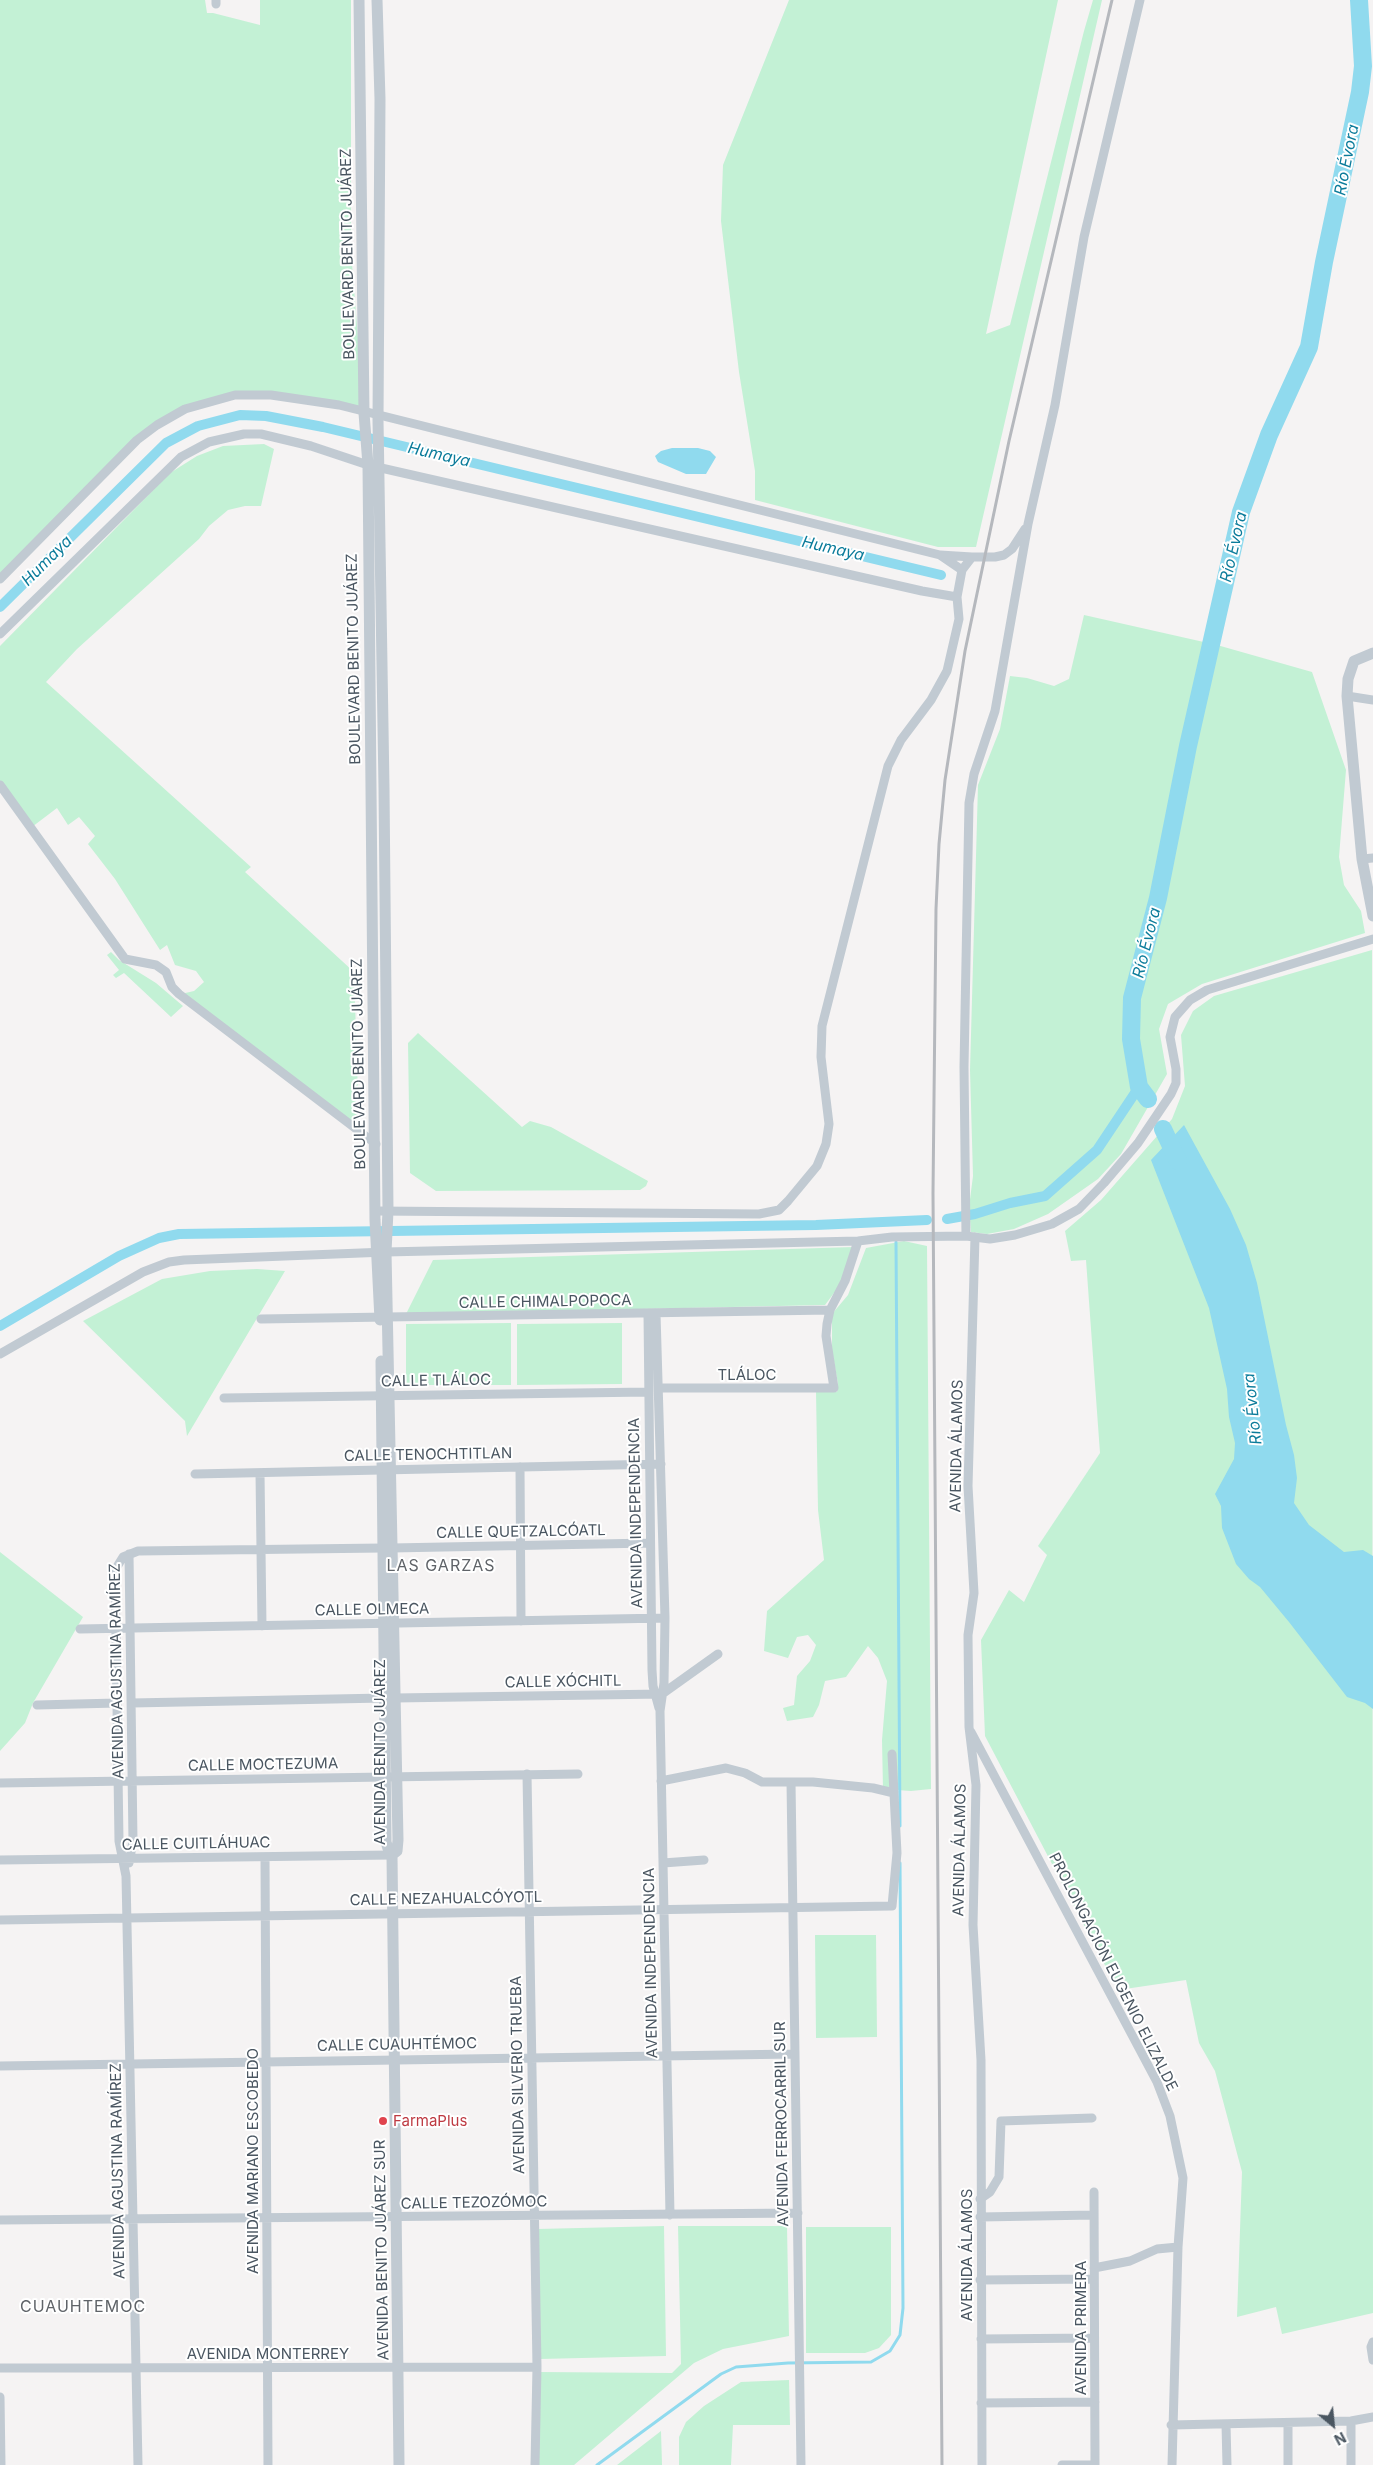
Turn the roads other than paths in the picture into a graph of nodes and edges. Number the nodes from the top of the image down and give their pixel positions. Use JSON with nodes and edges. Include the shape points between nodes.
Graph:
{"nodes":[{"id":1,"x":359,"y":0,"type":"edge"},
{"id":2,"x":377,"y":0,"type":"edge"},
{"id":3,"x":1140,"y":0,"type":"edge"},
{"id":4,"x":365,"y":415,"type":"junction"},
{"id":5,"x":378,"y":418,"type":"junction"},
{"id":6,"x":368,"y":465,"type":"junction"},
{"id":7,"x":380,"y":468,"type":"junction"},
{"id":8,"x":1028,"y":524,"type":"junction"},
{"id":9,"x":940,"y":555,"type":"junction"},
{"id":10,"x":972,"y":557,"type":"junction"},
{"id":11,"x":962,"y":570,"type":"junction"},
{"id":12,"x":0,"y":579,"type":"edge"},
{"id":13,"x":956,"y":597,"type":"junction"},
{"id":14,"x":0,"y":634,"type":"edge"},
{"id":15,"x":1373,"y":652,"type":"edge"},
{"id":16,"x":1347,"y":696,"type":"junction"},
{"id":17,"x":1373,"y":700,"type":"edge"},
{"id":18,"x":0,"y":785,"type":"edge"},
{"id":19,"x":1368,"y":858,"type":"edge"},
{"id":20,"x":1372,"y":902,"type":"edge"},
{"id":21,"x":1373,"y":916,"type":"edge"},
{"id":22,"x":1373,"y":939,"type":"edge"},
{"id":23,"x":376,"y":1144,"type":"junction"},
{"id":24,"x":376,"y":1215,"type":"junction"},
{"id":25,"x":388,"y":1215,"type":"junction"},
{"id":26,"x":970,"y":1236,"type":"junction"},
{"id":27,"x":858,"y":1242,"type":"junction"},
{"id":28,"x":382,"y":1249,"type":"junction"},
{"id":29,"x":830,"y":1310,"type":"junction"},
{"id":30,"x":652,"y":1314,"type":"junction"},
{"id":31,"x":384,"y":1317,"type":"junction"},
{"id":32,"x":261,"y":1319,"type":"dead end"},
{"id":33,"x":0,"y":1354,"type":"edge"},
{"id":34,"x":659,"y":1388,"type":"junction"},
{"id":35,"x":648,"y":1392,"type":"junction"},
{"id":36,"x":385,"y":1395,"type":"junction"},
{"id":37,"x":224,"y":1398,"type":"dead end"},
{"id":38,"x":649,"y":1464,"type":"junction"},
{"id":39,"x":661,"y":1464,"type":"junction"},
{"id":40,"x":520,"y":1467,"type":"junction"},
{"id":41,"x":386,"y":1470,"type":"junction"},
{"id":42,"x":260,"y":1473,"type":"junction"},
{"id":43,"x":195,"y":1474,"type":"dead end"},
{"id":44,"x":650,"y":1543,"type":"junction"},
{"id":45,"x":521,"y":1546,"type":"junction"},
{"id":46,"x":388,"y":1548,"type":"junction"},
{"id":47,"x":261,"y":1550,"type":"junction"},
{"id":48,"x":129,"y":1554,"type":"junction"},
{"id":49,"x":651,"y":1618,"type":"junction"},
{"id":50,"x":665,"y":1618,"type":"junction"},
{"id":51,"x":521,"y":1621,"type":"junction"},
{"id":52,"x":389,"y":1623,"type":"junction"},
{"id":53,"x":262,"y":1626,"type":"junction"},
{"id":54,"x":116,"y":1628,"type":"junction"},
{"id":55,"x":130,"y":1628,"type":"junction"},
{"id":56,"x":80,"y":1629,"type":"dead end"},
{"id":57,"x":718,"y":1654,"type":"dead end"},
{"id":58,"x":659,"y":1694,"type":"junction"},
{"id":59,"x":390,"y":1698,"type":"junction"},
{"id":60,"x":132,"y":1702,"type":"junction"},
{"id":61,"x":117,"y":1703,"type":"junction"},
{"id":62,"x":37,"y":1705,"type":"dead end"},
{"id":63,"x":969,"y":1727,"type":"junction"},
{"id":64,"x":892,"y":1754,"type":"dead end"},
{"id":65,"x":527,"y":1774,"type":"junction"},
{"id":66,"x":578,"y":1774,"type":"dead end"},
{"id":67,"x":391,"y":1777,"type":"junction"},
{"id":68,"x":118,"y":1781,"type":"junction"},
{"id":69,"x":132,"y":1781,"type":"junction"},
{"id":70,"x":661,"y":1781,"type":"junction"},
{"id":71,"x":791,"y":1782,"type":"junction"},
{"id":72,"x":0,"y":1783,"type":"edge"},
{"id":73,"x":894,"y":1792,"type":"junction"},
{"id":74,"x":392,"y":1855,"type":"junction"},
{"id":75,"x":265,"y":1857,"type":"junction"},
{"id":76,"x":126,"y":1858,"type":"junction"},
{"id":77,"x":0,"y":1860,"type":"edge"},
{"id":78,"x":704,"y":1860,"type":"dead end"},
{"id":79,"x":663,"y":1862,"type":"junction"},
{"id":80,"x":793,"y":1907,"type":"junction"},
{"id":81,"x":664,"y":1909,"type":"junction"},
{"id":82,"x":530,"y":1912,"type":"junction"},
{"id":83,"x":394,"y":1914,"type":"junction"},
{"id":84,"x":265,"y":1916,"type":"junction"},
{"id":85,"x":127,"y":1918,"type":"junction"},
{"id":86,"x":0,"y":1920,"type":"edge"},
{"id":87,"x":794,"y":2054,"type":"junction"},
{"id":88,"x":667,"y":2055,"type":"junction"},
{"id":89,"x":532,"y":2057,"type":"junction"},
{"id":90,"x":395,"y":2059,"type":"junction"},
{"id":91,"x":266,"y":2061,"type":"junction"},
{"id":92,"x":130,"y":2064,"type":"junction"},
{"id":93,"x":0,"y":2066,"type":"edge"},
{"id":94,"x":1092,"y":2118,"type":"dead end"},
{"id":95,"x":1094,"y":2192,"type":"dead end"},
{"id":96,"x":980,"y":2199,"type":"junction"},
{"id":97,"x":798,"y":2214,"type":"junction"},
{"id":98,"x":670,"y":2215,"type":"junction"},
{"id":99,"x":1094,"y":2215,"type":"junction"},
{"id":100,"x":534,"y":2216,"type":"junction"},
{"id":101,"x":397,"y":2217,"type":"junction"},
{"id":102,"x":980,"y":2217,"type":"junction"},
{"id":103,"x":267,"y":2218,"type":"junction"},
{"id":104,"x":133,"y":2219,"type":"junction"},
{"id":105,"x":0,"y":2220,"type":"edge"},
{"id":106,"x":1178,"y":2247,"type":"junction"},
{"id":107,"x":1094,"y":2268,"type":"junction"},
{"id":108,"x":1094,"y":2279,"type":"junction"},
{"id":109,"x":980,"y":2280,"type":"junction"},
{"id":110,"x":1094,"y":2338,"type":"junction"},
{"id":111,"x":981,"y":2339,"type":"junction"},
{"id":112,"x":1373,"y":2342,"type":"edge"},
{"id":113,"x":1373,"y":2360,"type":"edge"},
{"id":114,"x":398,"y":2367,"type":"junction"},
{"id":115,"x":536,"y":2367,"type":"junction"},
{"id":116,"x":0,"y":2368,"type":"edge"},
{"id":117,"x":136,"y":2368,"type":"junction"},
{"id":118,"x":268,"y":2368,"type":"junction"},
{"id":119,"x":0,"y":2397,"type":"edge"},
{"id":120,"x":1095,"y":2402,"type":"junction"},
{"id":121,"x":981,"y":2403,"type":"junction"},
{"id":122,"x":1373,"y":2417,"type":"edge"},
{"id":123,"x":1351,"y":2421,"type":"junction"},
{"id":124,"x":1288,"y":2423,"type":"junction"},
{"id":125,"x":1226,"y":2424,"type":"junction"},
{"id":126,"x":1171,"y":2425,"type":"junction"},
{"id":127,"x":1,"y":2465,"type":"edge"},
{"id":128,"x":138,"y":2465,"type":"edge"},
{"id":129,"x":268,"y":2465,"type":"edge"},
{"id":130,"x":399,"y":2465,"type":"edge"},
{"id":131,"x":535,"y":2465,"type":"edge"},
{"id":132,"x":801,"y":2465,"type":"edge"},
{"id":133,"x":982,"y":2465,"type":"edge"},
{"id":134,"x":1062,"y":2465,"type":"edge"},
{"id":135,"x":1095,"y":2465,"type":"edge"},
{"id":136,"x":1172,"y":2465,"type":"edge"},
{"id":137,"x":1227,"y":2465,"type":"edge"},
{"id":138,"x":1288,"y":2465,"type":"edge"},
{"id":139,"x":1351,"y":2465,"type":"edge"}],
"edges":[{"from":1,"to":4,"type":"street","name":"BOULEVARD BENITO JUÁREZ"},
{"from":2,"to":5,"type":"street","name":"BOULEVARD BENITO JUÁREZ","via":[[380,99]]},
{"from":3,"to":8,"type":"street","name":"AVENIDA ÁLAMOS","via":[[1096,182],[1055,405]]},
{"from":4,"to":5,"type":"street"},
{"from":4,"to":6,"type":"street","name":"BOULEVARD BENITO JUÁREZ"},
{"from":4,"to":12,"type":"street","via":[[338,405],[271,396],[235,395],[185,409],[137,440]]},
{"from":5,"to":7,"type":"street","name":"BOULEVARD BENITO JUÁREZ"},
{"from":5,"to":9,"type":"street"},
{"from":6,"to":7,"type":"street"},
{"from":6,"to":14,"type":"street","via":[[261,434],[227,436],[209,442],[181,457]]},
{"from":6,"to":23,"type":"street","name":"BOULEVARD BENITO JUÁREZ"},
{"from":7,"to":13,"type":"street"},
{"from":7,"to":25,"type":"street","name":"BOULEVARD BENITO JUÁREZ"},
{"from":8,"to":10,"type":"street","via":[[1012,549],[1004,555]]},
{"from":8,"to":26,"type":"street","name":"AVENIDA ÁLAMOS","via":[[996,711],[974,774],[969,803],[964,1067]]},
{"from":9,"to":10,"type":"street"},
{"from":9,"to":11,"type":"street"},
{"from":10,"to":11,"type":"street"},
{"from":11,"to":13,"type":"street"},
{"from":13,"to":25,"type":"street","via":[[958,619],[947,671],[888,766],[824,1016],[820,1041],[829,1124],[826,1144],[817,1166],[788,1201],[779,1210],[759,1214]]},
{"from":15,"to":16,"type":"street","via":[[1354,662]]},
{"from":16,"to":17,"type":"street"},
{"from":16,"to":19,"type":"street"},
{"from":18,"to":23,"type":"street","via":[[125,959],[156,966],[166,972],[178,994]]},
{"from":19,"to":20,"type":"street"},
{"from":20,"to":21,"type":"street"},
{"from":22,"to":26,"type":"street","via":[[1207,990],[1190,1000],[1175,1017],[1170,1038],[1176,1069],[1176,1083],[1171,1094],[1138,1143],[1104,1183],[1079,1209],[1052,1224],[990,1239]]},
{"from":23,"to":24,"type":"street","name":"BOULEVARD BENITO JUÁREZ"},
{"from":24,"to":25,"type":"street"},
{"from":24,"to":28,"type":"street","name":"BOULEVARD BENITO JUÁREZ"},
{"from":25,"to":28,"type":"street","name":"BOULEVARD BENITO JUÁREZ"},
{"from":26,"to":27,"type":"street","via":[[892,1237]]},
{"from":26,"to":63,"type":"street","name":"AVENIDA ÁLAMOS","via":[[968,1486],[974,1593],[968,1635]]},
{"from":27,"to":28,"type":"street"},
{"from":27,"to":29,"type":"street"},
{"from":28,"to":31,"type":"street","name":"BOULEVARD BENITO JUÁREZ"},
{"from":28,"to":33,"type":"street","via":[[169,1262],[143,1272]]},
{"from":29,"to":30,"type":"street","name":"CALLE CHIMALPOPOCA"},
{"from":29,"to":34,"type":"street","name":"TLÁLOC","via":[[826,1336],[834,1388]]},
{"from":30,"to":31,"type":"street","name":"CALLE CHIMALPOPOCA"},
{"from":30,"to":34,"type":"street","name":"AVENIDA INDEPENDENCIA"},
{"from":30,"to":35,"type":"street","name":"AVENIDA INDEPENDENCIA"},
{"from":31,"to":32,"type":"street","name":"CALLE CHIMALPOPOCA"},
{"from":31,"to":36,"type":"street","name":"AVENIDA BENITO JUÁREZ"},
{"from":34,"to":39,"type":"street","name":"AVENIDA INDEPENDENCIA"},
{"from":35,"to":36,"type":"street","name":"CALLE TLÁLOC"},
{"from":35,"to":38,"type":"street","name":"AVENIDA INDEPENDENCIA"},
{"from":36,"to":37,"type":"street","name":"CALLE TLÁLOC"},
{"from":36,"to":41,"type":"street","name":"AVENIDA BENITO JUÁREZ"},
{"from":38,"to":39,"type":"street","name":"CALLE TENOCHTITLAN"},
{"from":38,"to":40,"type":"street","name":"CALLE TENOCHTITLAN"},
{"from":38,"to":44,"type":"street","name":"AVENIDA INDEPENDENCIA"},
{"from":39,"to":50,"type":"street","name":"AVENIDA INDEPENDENCIA"},
{"from":40,"to":41,"type":"street","name":"CALLE TENOCHTITLAN"},
{"from":40,"to":45,"type":"street"},
{"from":41,"to":42,"type":"street","name":"CALLE TENOCHTITLAN"},
{"from":41,"to":46,"type":"street","name":"AVENIDA BENITO JUÁREZ"},
{"from":42,"to":43,"type":"street","name":"CALLE TENOCHTITLAN"},
{"from":42,"to":47,"type":"street"},
{"from":44,"to":45,"type":"street","name":"CALLE QUETZALCÓATL"},
{"from":44,"to":49,"type":"street","name":"AVENIDA INDEPENDENCIA"},
{"from":45,"to":46,"type":"street","name":"CALLE QUETZALCÓATL"},
{"from":45,"to":51,"type":"street"},
{"from":46,"to":47,"type":"street","name":"CALLE QUETZALCÓATL"},
{"from":46,"to":52,"type":"street","name":"AVENIDA BENITO JUÁREZ"},
{"from":47,"to":48,"type":"street","name":"CALLE QUETZALCÓATL","via":[[138,1551]]},
{"from":47,"to":53,"type":"street"},
{"from":48,"to":54,"type":"street","name":"AVENIDA AGUSTINA RAMÍREZ","via":[[123,1557],[115,1570]]},
{"from":48,"to":55,"type":"street","name":"AVENIDA AGUSTINA RAMÍREZ"},
{"from":49,"to":50,"type":"street","name":"CALLE OLMECA"},
{"from":49,"to":51,"type":"street","name":"CALLE OLMECA"},
{"from":49,"to":58,"type":"street","name":"AVENIDA INDEPENDENCIA"},
{"from":50,"to":58,"type":"street","name":"AVENIDA INDEPENDENCIA"},
{"from":51,"to":52,"type":"street","name":"CALLE OLMECA"},
{"from":52,"to":53,"type":"street","name":"CALLE OLMECA"},
{"from":52,"to":59,"type":"street","name":"AVENIDA BENITO JUÁREZ"},
{"from":53,"to":55,"type":"street","name":"CALLE OLMECA"},
{"from":54,"to":55,"type":"street","name":"CALLE OLMECA"},
{"from":54,"to":56,"type":"street","name":"CALLE OLMECA"},
{"from":54,"to":61,"type":"street","name":"AVENIDA AGUSTINA RAMÍREZ"},
{"from":55,"to":60,"type":"street","name":"AVENIDA AGUSTINA RAMÍREZ"},
{"from":57,"to":58,"type":"street"},
{"from":58,"to":59,"type":"street","name":"CALLE XÓCHITL"},
{"from":58,"to":70,"type":"street","name":"AVENIDA INDEPENDENCIA"},
{"from":59,"to":60,"type":"street","name":"CALLE XÓCHITL"},
{"from":59,"to":67,"type":"street","name":"AVENIDA BENITO JUÁREZ"},
{"from":60,"to":69,"type":"street","name":"AVENIDA AGUSTINA RAMÍREZ"},
{"from":61,"to":62,"type":"street"},
{"from":61,"to":68,"type":"street","name":"AVENIDA AGUSTINA RAMÍREZ"},
{"from":63,"to":96,"type":"street","name":"AVENIDA ÁLAMOS","via":[[976,1785],[973,1925],[981,2060]]},
{"from":63,"to":106,"type":"street","name":"PROLONGACIÓN EUGENIO ELIZALDE","via":[[1166,2102],[1183,2178]]},
{"from":64,"to":73,"type":"street"},
{"from":65,"to":66,"type":"street","name":"CALLE MOCTEZUMA"},
{"from":65,"to":67,"type":"street","name":"CALLE MOCTEZUMA"},
{"from":65,"to":82,"type":"street","name":"AVENIDA SILVERIO TRUEBA"},
{"from":67,"to":69,"type":"street","name":"CALLE MOCTEZUMA"},
{"from":67,"to":74,"type":"street","name":"AVENIDA BENITO JUÁREZ","via":[[398,1847]]},
{"from":68,"to":69,"type":"street","name":"CALLE MOCTEZUMA"},
{"from":68,"to":72,"type":"street","name":"CALLE MOCTEZUMA"},
{"from":68,"to":76,"type":"street","name":"AVENIDA AGUSTINA RAMÍREZ","via":[[119,1841]]},
{"from":69,"to":76,"type":"street","name":"AVENIDA AGUSTINA RAMÍREZ","via":[[133,1841]]},
{"from":70,"to":71,"type":"street","via":[[726,1768],[746,1773],[762,1782]]},
{"from":70,"to":79,"type":"street","name":"AVENIDA INDEPENDENCIA"},
{"from":71,"to":73,"type":"street"},
{"from":71,"to":80,"type":"street","name":"AVENIDA FERROCARRIL SUR"},
{"from":73,"to":80,"type":"street","name":"CALLE NEZAHUALCÓYOTL","via":[[897,1853],[892,1906]]},
{"from":74,"to":75,"type":"street","name":"CALLE CUITLÁHUAC"},
{"from":74,"to":83,"type":"street","name":"AVENIDA BENITO JUÁREZ SUR"},
{"from":75,"to":76,"type":"street","name":"CALLE CUITLÁHUAC"},
{"from":75,"to":84,"type":"street","name":"AVENIDA MARIANO ESCOBEDO"},
{"from":76,"to":77,"type":"street","name":"CALLE CUITLÁHUAC"},
{"from":76,"to":85,"type":"street","name":"AVENIDA AGUSTINA RAMÍREZ"},
{"from":78,"to":79,"type":"street"},
{"from":79,"to":81,"type":"street","name":"AVENIDA INDEPENDENCIA"},
{"from":80,"to":81,"type":"street","name":"CALLE NEZAHUALCÓYOTL"},
{"from":80,"to":87,"type":"street","name":"AVENIDA FERROCARRIL SUR"},
{"from":81,"to":82,"type":"street","name":"CALLE NEZAHUALCÓYOTL"},
{"from":81,"to":88,"type":"street","name":"AVENIDA INDEPENDENCIA"},
{"from":82,"to":83,"type":"street","name":"CALLE NEZAHUALCÓYOTL"},
{"from":82,"to":89,"type":"street","name":"AVENIDA SILVERIO TRUEBA"},
{"from":83,"to":84,"type":"street","name":"CALLE NEZAHUALCÓYOTL"},
{"from":83,"to":90,"type":"street","name":"AVENIDA BENITO JUÁREZ SUR"},
{"from":84,"to":85,"type":"street","name":"CALLE NEZAHUALCÓYOTL"},
{"from":84,"to":91,"type":"street","name":"AVENIDA MARIANO ESCOBEDO"},
{"from":85,"to":86,"type":"street","name":"CALLE NEZAHUALCÓYOTL"},
{"from":85,"to":92,"type":"street","name":"AVENIDA AGUSTINA RAMÍREZ"},
{"from":87,"to":88,"type":"street","name":"CALLE CUAUHTÉMOC"},
{"from":87,"to":97,"type":"street","name":"AVENIDA FERROCARRIL SUR"},
{"from":88,"to":89,"type":"street","name":"CALLE CUAUHTÉMOC"},
{"from":88,"to":98,"type":"street","name":"AVENIDA INDEPENDENCIA"},
{"from":89,"to":90,"type":"street","name":"CALLE CUAUHTÉMOC"},
{"from":89,"to":100,"type":"street","name":"AVENIDA SILVERIO TRUEBA"},
{"from":90,"to":91,"type":"street","name":"CALLE CUAUHTÉMOC"},
{"from":90,"to":101,"type":"street","name":"AVENIDA BENITO JUÁREZ SUR"},
{"from":91,"to":92,"type":"street","name":"CALLE CUAUHTÉMOC"},
{"from":91,"to":103,"type":"street","name":"AVENIDA MARIANO ESCOBEDO"},
{"from":92,"to":93,"type":"street","name":"CALLE CUAUHTÉMOC"},
{"from":92,"to":104,"type":"street","name":"AVENIDA AGUSTINA RAMÍREZ"},
{"from":94,"to":96,"type":"street","via":[[1001,2121],[999,2177],[990,2192]]},
{"from":95,"to":99,"type":"street","name":"AVENIDA PRIMERA"},
{"from":96,"to":102,"type":"street","name":"AVENIDA ÁLAMOS"},
{"from":97,"to":98,"type":"street","name":"CALLE TEZOZÓMOC"},
{"from":97,"to":132,"type":"street","name":"AVENIDA FERROCARRIL SUR"},
{"from":98,"to":100,"type":"street","name":"CALLE TEZOZÓMOC"},
{"from":99,"to":102,"type":"street"},
{"from":99,"to":107,"type":"street","name":"AVENIDA PRIMERA"},
{"from":100,"to":101,"type":"street","name":"CALLE TEZOZÓMOC"},
{"from":100,"to":115,"type":"street","name":"AVENIDA SILVERIO TRUEBA"},
{"from":101,"to":103,"type":"street","name":"CALLE TEZOZÓMOC"},
{"from":101,"to":114,"type":"street","name":"AVENIDA BENITO JUÁREZ SUR"},
{"from":102,"to":109,"type":"street","name":"AVENIDA ÁLAMOS"},
{"from":103,"to":104,"type":"street","name":"CALLE TEZOZÓMOC"},
{"from":103,"to":118,"type":"street","name":"AVENIDA MARIANO ESCOBEDO"},
{"from":104,"to":105,"type":"street","name":"CALLE TEZOZÓMOC"},
{"from":104,"to":117,"type":"street","name":"AVENIDA AGUSTINA RAMÍREZ"},
{"from":106,"to":107,"type":"street","via":[[1157,2249],[1130,2261]]},
{"from":106,"to":126,"type":"street","name":"PROLONGACIÓN EUGENIO ELIZALDE"},
{"from":107,"to":108,"type":"street","name":"AVENIDA PRIMERA"},
{"from":108,"to":109,"type":"street"},
{"from":108,"to":110,"type":"street","name":"AVENIDA PRIMERA"},
{"from":109,"to":111,"type":"street","name":"AVENIDA ÁLAMOS"},
{"from":110,"to":111,"type":"street"},
{"from":110,"to":120,"type":"street","name":"AVENIDA PRIMERA"},
{"from":111,"to":121,"type":"street","name":"AVENIDA ÁLAMOS"},
{"from":112,"to":113,"type":"street"},
{"from":114,"to":115,"type":"street","name":"AVENIDA MONTERREY"},
{"from":114,"to":118,"type":"street","name":"AVENIDA MONTERREY"},
{"from":114,"to":130,"type":"street","name":"AVENIDA BENITO JUÁREZ SUR"},
{"from":115,"to":131,"type":"street","name":"AVENIDA SILVERIO TRUEBA"},
{"from":116,"to":117,"type":"street","name":"AVENIDA MONTERREY"},
{"from":117,"to":118,"type":"street","name":"AVENIDA MONTERREY"},
{"from":117,"to":128,"type":"street","name":"AVENIDA AGUSTINA RAMÍREZ"},
{"from":118,"to":129,"type":"street","name":"AVENIDA MARIANO ESCOBEDO"},
{"from":119,"to":127,"type":"street"},
{"from":120,"to":121,"type":"street"},
{"from":120,"to":135,"type":"street","name":"AVENIDA PRIMERA"},
{"from":121,"to":133,"type":"street","name":"AVENIDA ÁLAMOS"},
{"from":122,"to":123,"type":"street"},
{"from":123,"to":124,"type":"street"},
{"from":123,"to":139,"type":"street"},
{"from":124,"to":125,"type":"street"},
{"from":124,"to":138,"type":"street"},
{"from":125,"to":126,"type":"street"},
{"from":125,"to":137,"type":"street"},
{"from":126,"to":136,"type":"street","name":"PROLONGACIÓN EUGENIO ELIZALDE"},
{"from":134,"to":135,"type":"street"}]}
